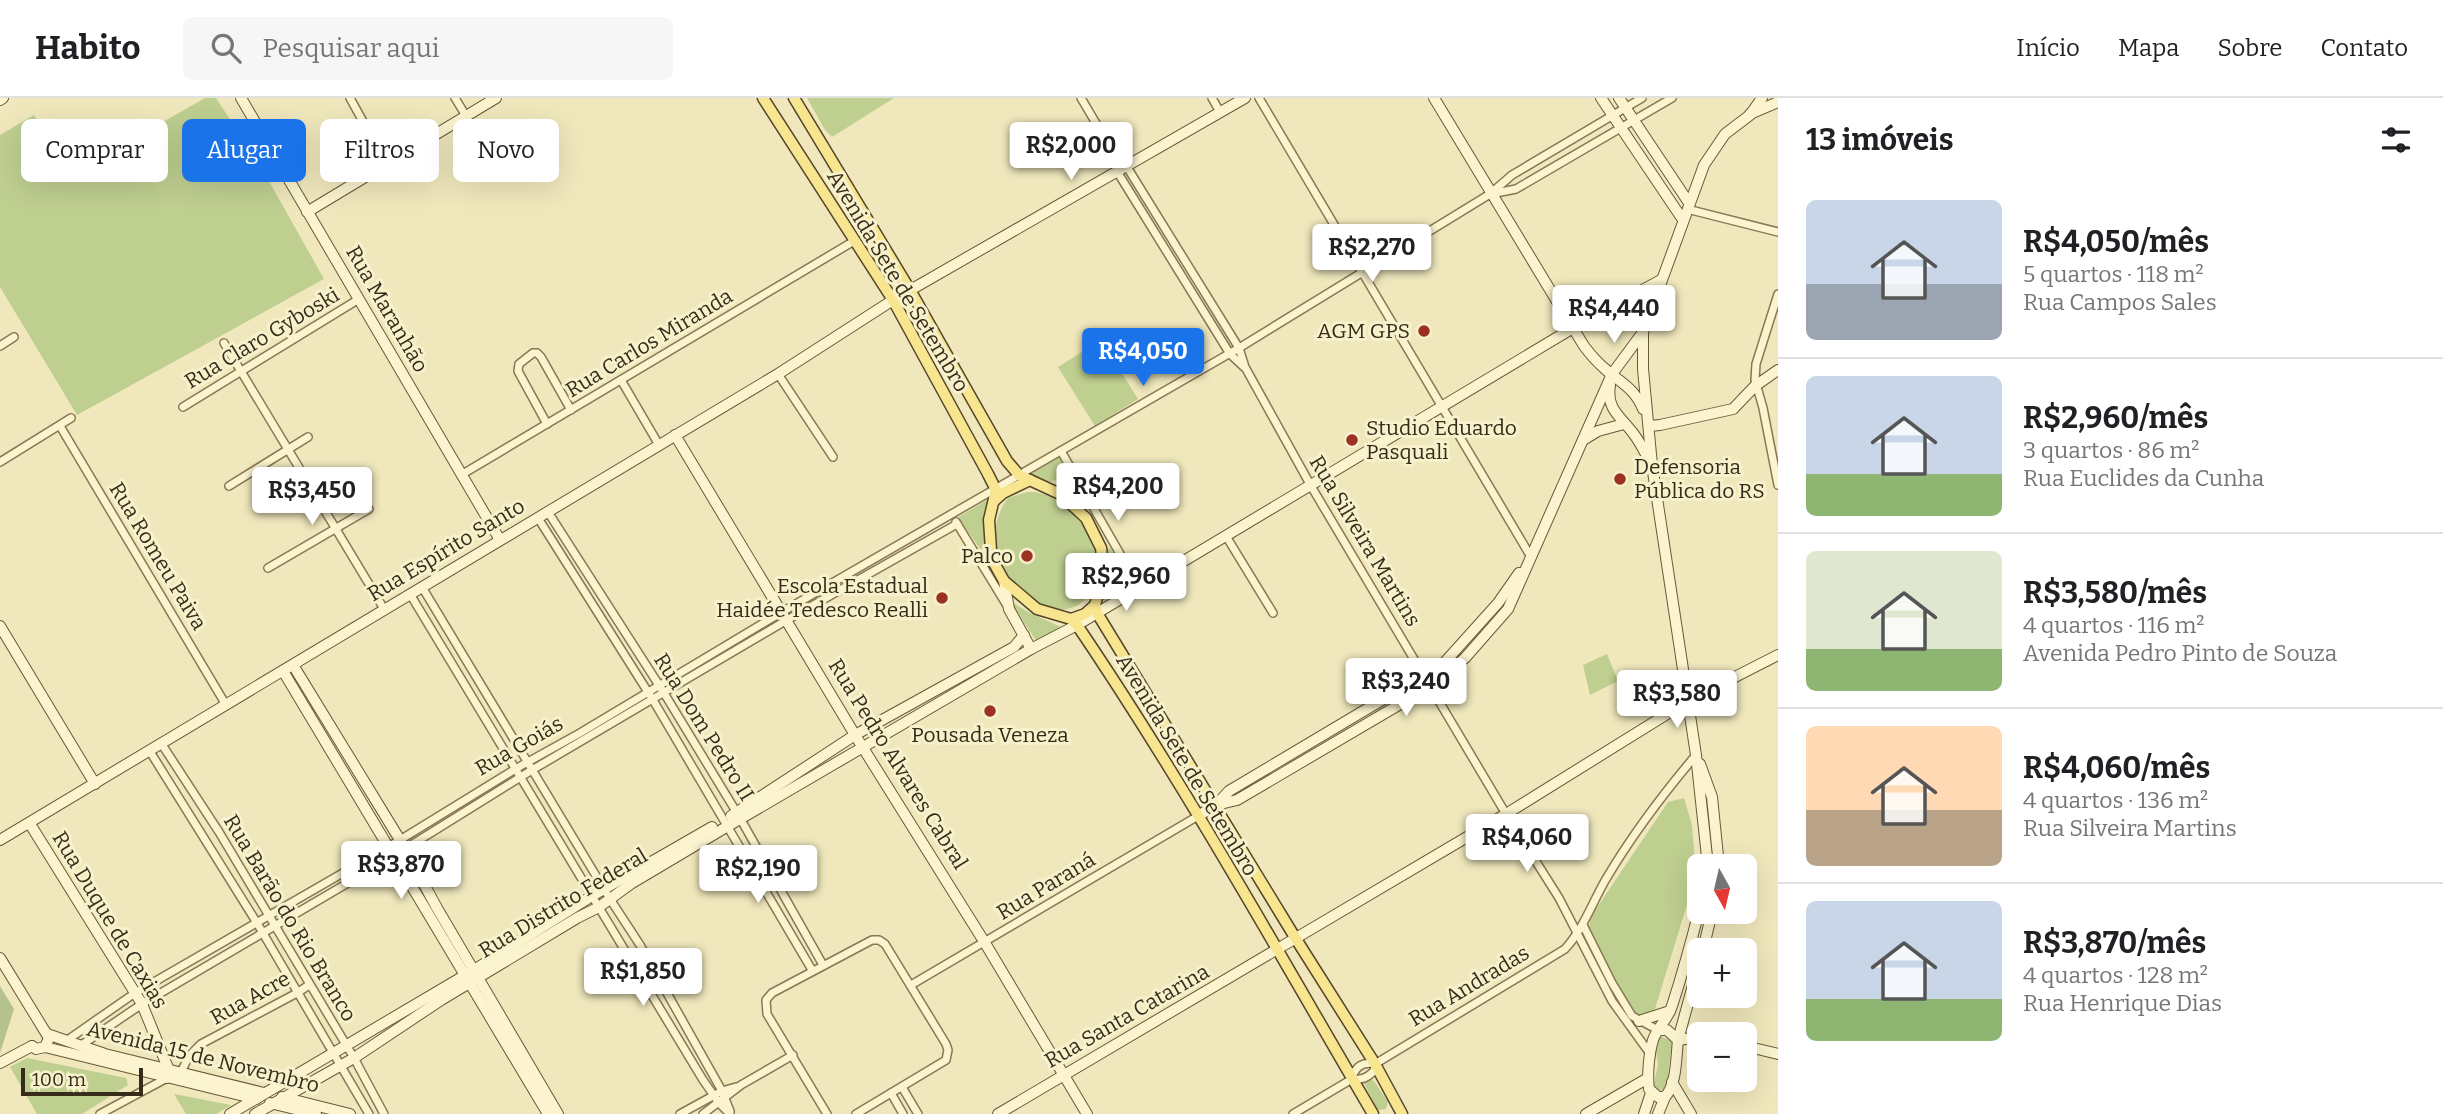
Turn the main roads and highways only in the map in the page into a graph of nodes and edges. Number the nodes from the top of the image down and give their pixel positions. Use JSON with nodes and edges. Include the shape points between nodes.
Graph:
{"nodes":[{"id":1,"x":764,"y":98,"type":"edge"},
{"id":2,"x":794,"y":98,"type":"edge"},
{"id":3,"x":874,"y":229,"type":"junction"},
{"id":4,"x":854,"y":241,"type":"junction"},
{"id":5,"x":1024,"y":477,"type":"junction"},
{"id":6,"x":995,"y":496,"type":"junction"},
{"id":7,"x":1096,"y":609,"type":"junction"},
{"id":8,"x":1074,"y":622,"type":"junction"},
{"id":9,"x":1141,"y":686,"type":"junction"},
{"id":10,"x":1126,"y":698,"type":"junction"},
{"id":11,"x":1373,"y":1114,"type":"edge"},
{"id":12,"x":1402,"y":1114,"type":"edge"}],
"edges":[{"from":1,"to":4,"type":"main road","name":"Avenida Sete de Setembro"},
{"from":2,"to":3,"type":"main road","name":"Avenida Sete de Setembro"},
{"from":3,"to":4,"type":"main road"},
{"from":3,"to":5,"type":"main road","name":"Avenida Sete de Setembro","via":[[1007,461]]},
{"from":4,"to":6,"type":"main road","name":"Avenida Sete de Setembro","via":[[893,300]]},
{"from":5,"to":6,"type":"main road"},
{"from":5,"to":7,"type":"main road","name":"Avenida Sete de Setembro","via":[[1060,494],[1086,518],[1101,548],[1104,574]]},
{"from":6,"to":8,"type":"main road","via":[[989,520],[991,550],[1002,576],[1037,609]]},
{"from":7,"to":8,"type":"main road"},
{"from":7,"to":9,"type":"main road","name":"Avenida Sete de Setembro"},
{"from":8,"to":10,"type":"main road","name":"Avenida Sete de Setembro"},
{"from":9,"to":10,"type":"main road"},
{"from":9,"to":12,"type":"main road","name":"Avenida Sete de Setembro"},
{"from":10,"to":11,"type":"main road","name":"Avenida Sete de Setembro"}]}
